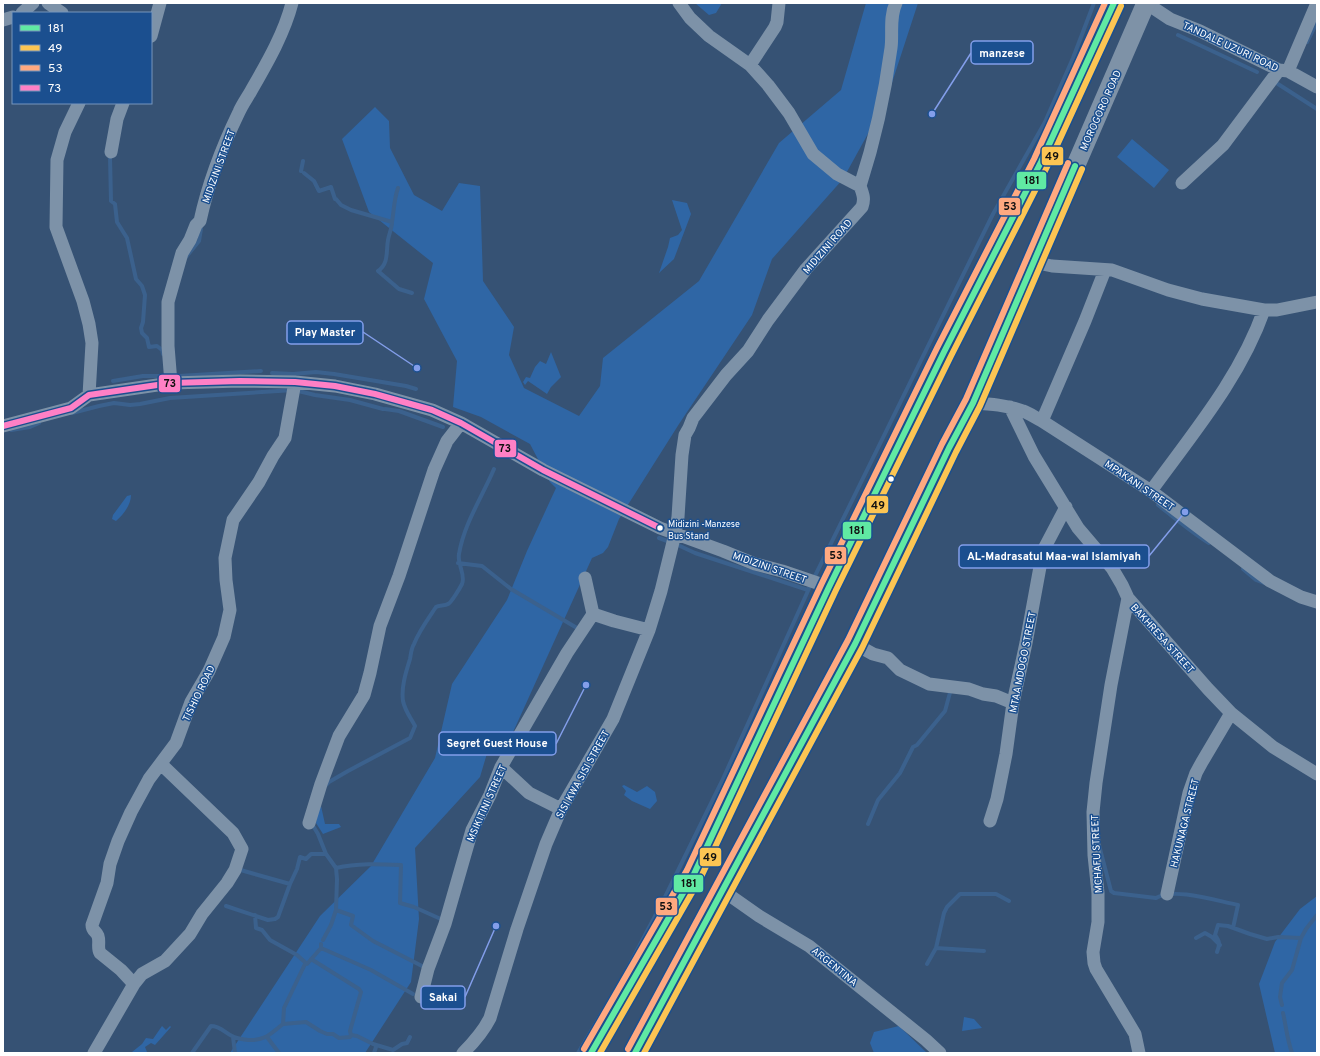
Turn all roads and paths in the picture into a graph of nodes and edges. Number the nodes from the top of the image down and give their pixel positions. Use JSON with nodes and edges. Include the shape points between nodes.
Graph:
{"nodes":[{"id":1,"x":32,"y":3,"type":"edge"},
{"id":2,"x":48,"y":3,"type":"edge"},
{"id":3,"x":160,"y":3,"type":"edge"},
{"id":4,"x":292,"y":3,"type":"edge"},
{"id":5,"x":679,"y":3,"type":"edge"},
{"id":6,"x":779,"y":3,"type":"edge"},
{"id":7,"x":896,"y":3,"type":"edge"},
{"id":8,"x":1114,"y":3,"type":"edge"},
{"id":9,"x":1146,"y":3,"type":"edge"},
{"id":10,"x":1317,"y":3,"type":"edge"},
{"id":11,"x":23,"y":12,"type":"edge"},
{"id":12,"x":61,"y":12,"type":"edge"},
{"id":13,"x":152,"y":32,"type":"edge"},
{"id":14,"x":750,"y":65,"type":"junction"},
{"id":15,"x":1283,"y":71,"type":"junction"},
{"id":16,"x":1317,"y":87,"type":"edge"},
{"id":17,"x":78,"y":104,"type":"edge"},
{"id":18,"x":123,"y":104,"type":"edge"},
{"id":19,"x":111,"y":152,"type":"dead end"},
{"id":20,"x":1182,"y":183,"type":"dead end"},
{"id":21,"x":860,"y":186,"type":"junction"},
{"id":22,"x":1033,"y":262,"type":"junction"},
{"id":23,"x":1105,"y":270,"type":"junction"},
{"id":24,"x":1317,"y":302,"type":"edge"},
{"id":25,"x":1264,"y":310,"type":"junction"},
{"id":26,"x":295,"y":382,"type":"junction"},
{"id":27,"x":171,"y":383,"type":"junction"},
{"id":28,"x":89,"y":395,"type":"junction"},
{"id":29,"x":973,"y":403,"type":"junction"},
{"id":30,"x":1010,"y":407,"type":"junction"},
{"id":31,"x":1042,"y":421,"type":"junction"},
{"id":32,"x":461,"y":423,"type":"junction"},
{"id":33,"x":3,"y":426,"type":"edge"},
{"id":34,"x":1151,"y":491,"type":"junction"},
{"id":35,"x":1066,"y":507,"type":"junction"},
{"id":36,"x":675,"y":534,"type":"junction"},
{"id":37,"x":585,"y":578,"type":"dead end"},
{"id":38,"x":829,"y":587,"type":"junction"},
{"id":39,"x":1128,"y":598,"type":"junction"},
{"id":40,"x":1317,"y":602,"type":"edge"},
{"id":41,"x":593,"y":614,"type":"junction"},
{"id":42,"x":649,"y":630,"type":"junction"},
{"id":43,"x":855,"y":644,"type":"junction"},
{"id":44,"x":1013,"y":703,"type":"junction"},
{"id":45,"x":1231,"y":713,"type":"junction"},
{"id":46,"x":161,"y":764,"type":"junction"},
{"id":47,"x":501,"y":768,"type":"junction"},
{"id":48,"x":1317,"y":774,"type":"edge"},
{"id":49,"x":561,"y":809,"type":"junction"},
{"id":50,"x":990,"y":821,"type":"dead end"},
{"id":51,"x":309,"y":823,"type":"dead end"},
{"id":52,"x":722,"y":890,"type":"junction"},
{"id":53,"x":1167,"y":894,"type":"dead end"},
{"id":54,"x":134,"y":984,"type":"junction"},
{"id":55,"x":421,"y":997,"type":"dead end"},
{"id":56,"x":94,"y":1053,"type":"edge"},
{"id":57,"x":463,"y":1053,"type":"edge"},
{"id":58,"x":591,"y":1053,"type":"edge"},
{"id":59,"x":635,"y":1053,"type":"edge"},
{"id":60,"x":940,"y":1053,"type":"edge"},
{"id":61,"x":1139,"y":1053,"type":"edge"}],
"edges":[{"from":1,"to":11,"type":"street"},
{"from":2,"to":12,"type":"street"},
{"from":3,"to":13,"type":"street"},
{"from":4,"to":27,"type":"street","name":"MIDIZINI STREET","via":[[288,18],[269,58],[233,125],[209,186],[200,221],[182,253],[168,302]]},
{"from":5,"to":14,"type":"street","via":[[709,36]]},
{"from":6,"to":14,"type":"street","via":[[775,27]]},
{"from":7,"to":21,"type":"street","via":[[881,108]]},
{"from":8,"to":38,"type":"highway","via":[[1041,162]]},
{"from":9,"to":15,"type":"street","name":"TANDALE UZURI ROAD","via":[[1170,19]]},
{"from":9,"to":22,"type":"highway","name":"MOROGORO ROAD"},
{"from":10,"to":15,"type":"street"},
{"from":14,"to":21,"type":"street","via":[[780,100],[814,154],[837,174]]},
{"from":15,"to":16,"type":"street","name":"TANDALE UZURI ROAD"},
{"from":15,"to":20,"type":"street","via":[[1223,145]]},
{"from":17,"to":28,"type":"street","via":[[64,132],[57,160],[56,227],[89,324],[92,343]]},
{"from":18,"to":19,"type":"street"},
{"from":21,"to":36,"type":"street","name":"MIDIZINI ROAD","via":[[864,195],[862,207],[806,269],[748,351],[726,374],[694,418],[685,435]]},
{"from":22,"to":23,"type":"street"},
{"from":22,"to":29,"type":"highway","name":"MOROGORO ROAD"},
{"from":23,"to":25,"type":"street","via":[[1112,270],[1202,299]]},
{"from":23,"to":31,"type":"street"},
{"from":24,"to":25,"type":"street"},
{"from":25,"to":34,"type":"street","via":[[1239,365],[1213,408]]},
{"from":26,"to":27,"type":"street","name":"MIDIZINI STREET"},
{"from":26,"to":32,"type":"street","name":"MIDIZINI STREET","via":[[375,394],[432,410]]},
{"from":26,"to":46,"type":"street","name":"TISHIO ROAD","via":[[285,438],[234,520],[225,558],[230,610],[224,637],[209,671],[191,702],[176,743]]},
{"from":27,"to":28,"type":"street","name":"MIDIZINI STREET"},
{"from":28,"to":33,"type":"street","name":"MIDIZINI STREET","via":[[70,408]]},
{"from":29,"to":30,"type":"street","name":"MPAKANI STREET"},
{"from":29,"to":43,"type":"highway","name":"MOROGORO ROAD"},
{"from":30,"to":31,"type":"street","name":"MPAKANI STREET"},
{"from":30,"to":35,"type":"street","name":"BAKHRESA STREET","via":[[1034,456]]},
{"from":31,"to":34,"type":"street","name":"MPAKANI STREET"},
{"from":32,"to":36,"type":"street","name":"MIDIZINI STREET","via":[[549,473]]},
{"from":32,"to":51,"type":"street","via":[[447,441],[434,470],[402,569],[380,626],[364,694],[339,736]]},
{"from":34,"to":40,"type":"street","name":"MPAKANI STREET","via":[[1270,581]]},
{"from":35,"to":39,"type":"street","name":"BAKHRESA STREET","via":[[1078,528],[1112,568]]},
{"from":35,"to":44,"type":"street","name":"MTAA MDOGO STREET","via":[[1042,556]]},
{"from":36,"to":38,"type":"street","name":"MIDIZINI STREET","via":[[755,564]]},
{"from":36,"to":42,"type":"street","name":"SISI KWA SISI STREET"},
{"from":37,"to":41,"type":"street"},
{"from":38,"to":58,"type":"highway","via":[[694,874]]},
{"from":39,"to":45,"type":"street","name":"BAKHRESA STREET"},
{"from":39,"to":61,"type":"street","name":"MCHAFU STREET","via":[[1111,685],[1093,812],[1098,893],[1098,922],[1093,952],[1096,969],[1135,1034]]},
{"from":41,"to":42,"type":"street"},
{"from":41,"to":47,"type":"street","name":"MSIKITINI STREET","via":[[567,653]]},
{"from":42,"to":49,"type":"street","name":"SISI KWA SISI STREET","via":[[613,719]]},
{"from":43,"to":44,"type":"street","via":[[873,654],[888,658],[900,670],[930,684],[969,689]]},
{"from":43,"to":52,"type":"highway","name":"MOROGORO ROAD"},
{"from":44,"to":50,"type":"street","name":"MTAA MDOGO STREET","via":[[997,799]]},
{"from":45,"to":48,"type":"street","name":"BAKHRESA STREET","via":[[1273,747]]},
{"from":45,"to":53,"type":"street","name":"HAKUNAGA STREET","via":[[1202,762],[1191,787]]},
{"from":46,"to":54,"type":"street","name":"TISHIO ROAD","via":[[149,779],[118,841],[92,925],[98,937],[100,953]]},
{"from":46,"to":54,"type":"street","via":[[233,833],[242,849],[235,870],[190,934],[165,961],[142,974]]},
{"from":47,"to":49,"type":"street","via":[[530,793]]},
{"from":47,"to":55,"type":"street","name":"MSIKITINI STREET","via":[[472,830]]},
{"from":49,"to":57,"type":"street","name":"SISI KWA SISI STREET","via":[[546,844],[517,929],[490,1018],[480,1036]]},
{"from":52,"to":59,"type":"highway","name":"MOROGORO ROAD"},
{"from":52,"to":60,"type":"street","name":"ARGENTINA","via":[[809,946]]},
{"from":54,"to":56,"type":"street"}]}
